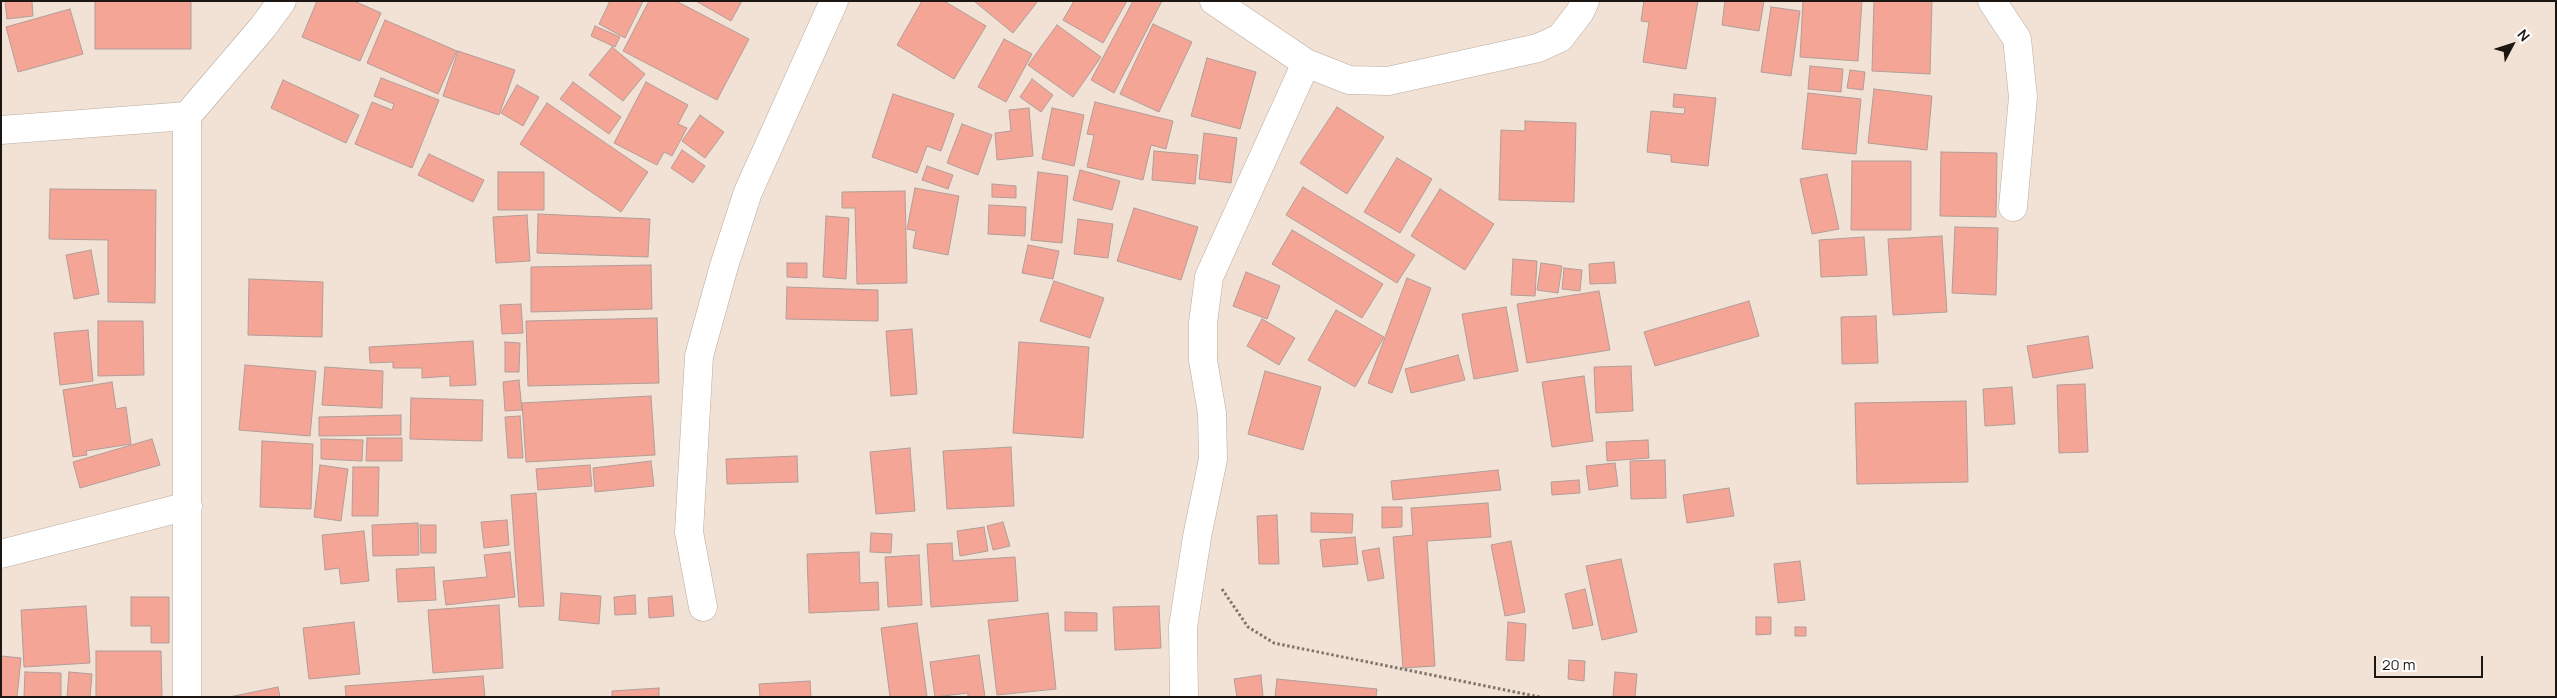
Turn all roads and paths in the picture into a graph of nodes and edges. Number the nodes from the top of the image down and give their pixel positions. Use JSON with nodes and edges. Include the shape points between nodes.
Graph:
{"nodes":[{"id":1,"x":282,"y":1,"type":"edge"},
{"id":2,"x":834,"y":1,"type":"edge"},
{"id":3,"x":1214,"y":1,"type":"edge"},
{"id":4,"x":1585,"y":1,"type":"edge"},
{"id":5,"x":1992,"y":1,"type":"edge"},
{"id":6,"x":1306,"y":62,"type":"junction"},
{"id":7,"x":187,"y":116,"type":"junction"},
{"id":8,"x":1,"y":130,"type":"edge"},
{"id":9,"x":2013,"y":207,"type":"dead end"},
{"id":10,"x":188,"y":506,"type":"junction"},
{"id":11,"x":1197,"y":537,"type":"junction"},
{"id":12,"x":1,"y":554,"type":"edge"},
{"id":13,"x":702,"y":607,"type":"dead end"},
{"id":14,"x":188,"y":697,"type":"edge"},
{"id":15,"x":1184,"y":697,"type":"edge"},
{"id":16,"x":1540,"y":697,"type":"edge"}],
"edges":[{"from":1,"to":7,"type":"street"},
{"from":2,"to":13,"type":"street","via":[[748,192],[699,356],[689,532]]},
{"from":3,"to":6,"type":"street"},
{"from":4,"to":6,"type":"street","via":[[1560,38],[1538,48],[1388,81],[1348,80]]},
{"from":5,"to":9,"type":"street","via":[[2017,39],[2023,98]]},
{"from":6,"to":11,"type":"street","via":[[1209,278],[1203,323],[1203,360],[1212,413],[1213,459]]},
{"from":7,"to":8,"type":"street"},
{"from":7,"to":10,"type":"street"},
{"from":10,"to":12,"type":"street"},
{"from":10,"to":14,"type":"street"},
{"from":11,"to":15,"type":"street","via":[[1183,627]]},
{"from":11,"to":16,"type":"path","via":[[1226,597],[1248,627],[1274,643]]}]}
